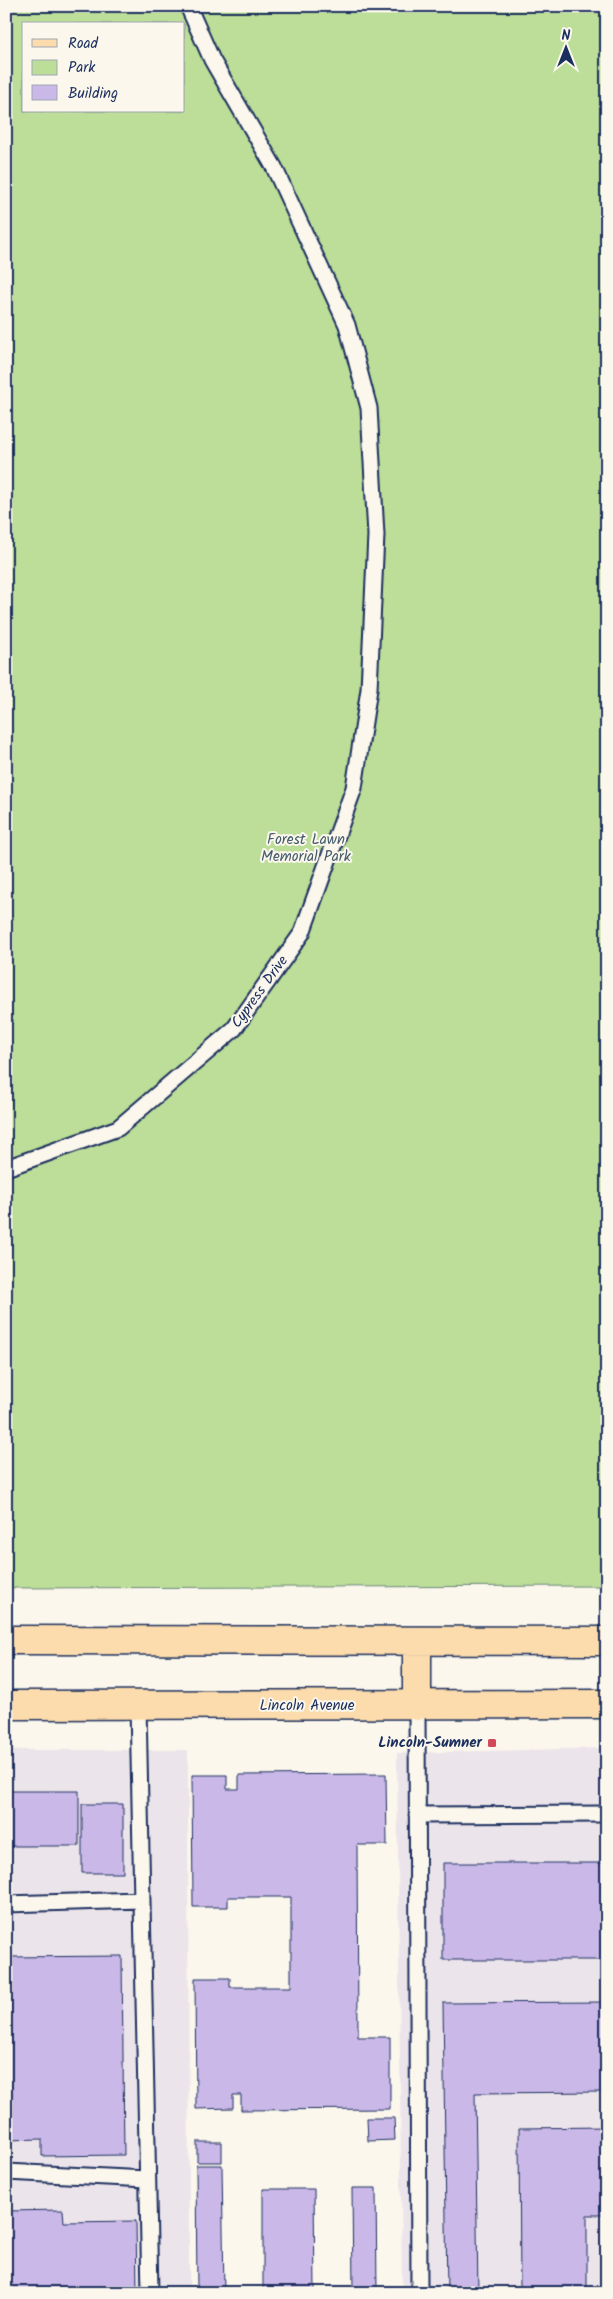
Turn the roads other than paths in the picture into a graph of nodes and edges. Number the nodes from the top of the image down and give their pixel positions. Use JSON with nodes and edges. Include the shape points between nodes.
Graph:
{"nodes":[{"id":1,"x":188,"y":6,"type":"edge"},
{"id":2,"x":6,"y":1168,"type":"edge"},
{"id":3,"x":6,"y":1640,"type":"edge"},
{"id":4,"x":417,"y":1640,"type":"junction"},
{"id":5,"x":607,"y":1641,"type":"edge"},
{"id":6,"x":607,"y":1704,"type":"edge"},
{"id":7,"x":6,"y":1705,"type":"edge"},
{"id":8,"x":138,"y":1706,"type":"junction"},
{"id":9,"x":417,"y":1706,"type":"junction"},
{"id":10,"x":607,"y":1814,"type":"edge"},
{"id":11,"x":417,"y":1815,"type":"junction"},
{"id":12,"x":141,"y":1900,"type":"junction"},
{"id":13,"x":6,"y":1904,"type":"edge"},
{"id":14,"x":6,"y":2172,"type":"edge"},
{"id":15,"x":147,"y":2178,"type":"junction"},
{"id":16,"x":150,"y":2293,"type":"edge"},
{"id":17,"x":419,"y":2293,"type":"edge"}],
"edges":[{"from":1,"to":2,"type":"lane","name":"Cypress Drive","via":[[212,60],[274,167],[347,325],[369,408],[376,535],[369,689],[354,788],[302,933],[234,1029],[118,1128]]},
{"from":3,"to":4,"type":"main road"},
{"from":4,"to":5,"type":"main road"},
{"from":4,"to":9,"type":"main road"},
{"from":6,"to":9,"type":"main road","name":"Lincoln Avenue"},
{"from":7,"to":8,"type":"main road","name":"Lincoln Avenue"},
{"from":8,"to":9,"type":"main road","name":"Lincoln Avenue"},
{"from":8,"to":12,"type":"lane"},
{"from":9,"to":11,"type":"lane"},
{"from":10,"to":11,"type":"lane"},
{"from":11,"to":17,"type":"lane"},
{"from":12,"to":13,"type":"lane"},
{"from":12,"to":15,"type":"lane"},
{"from":14,"to":15,"type":"lane"},
{"from":15,"to":16,"type":"lane"}]}
